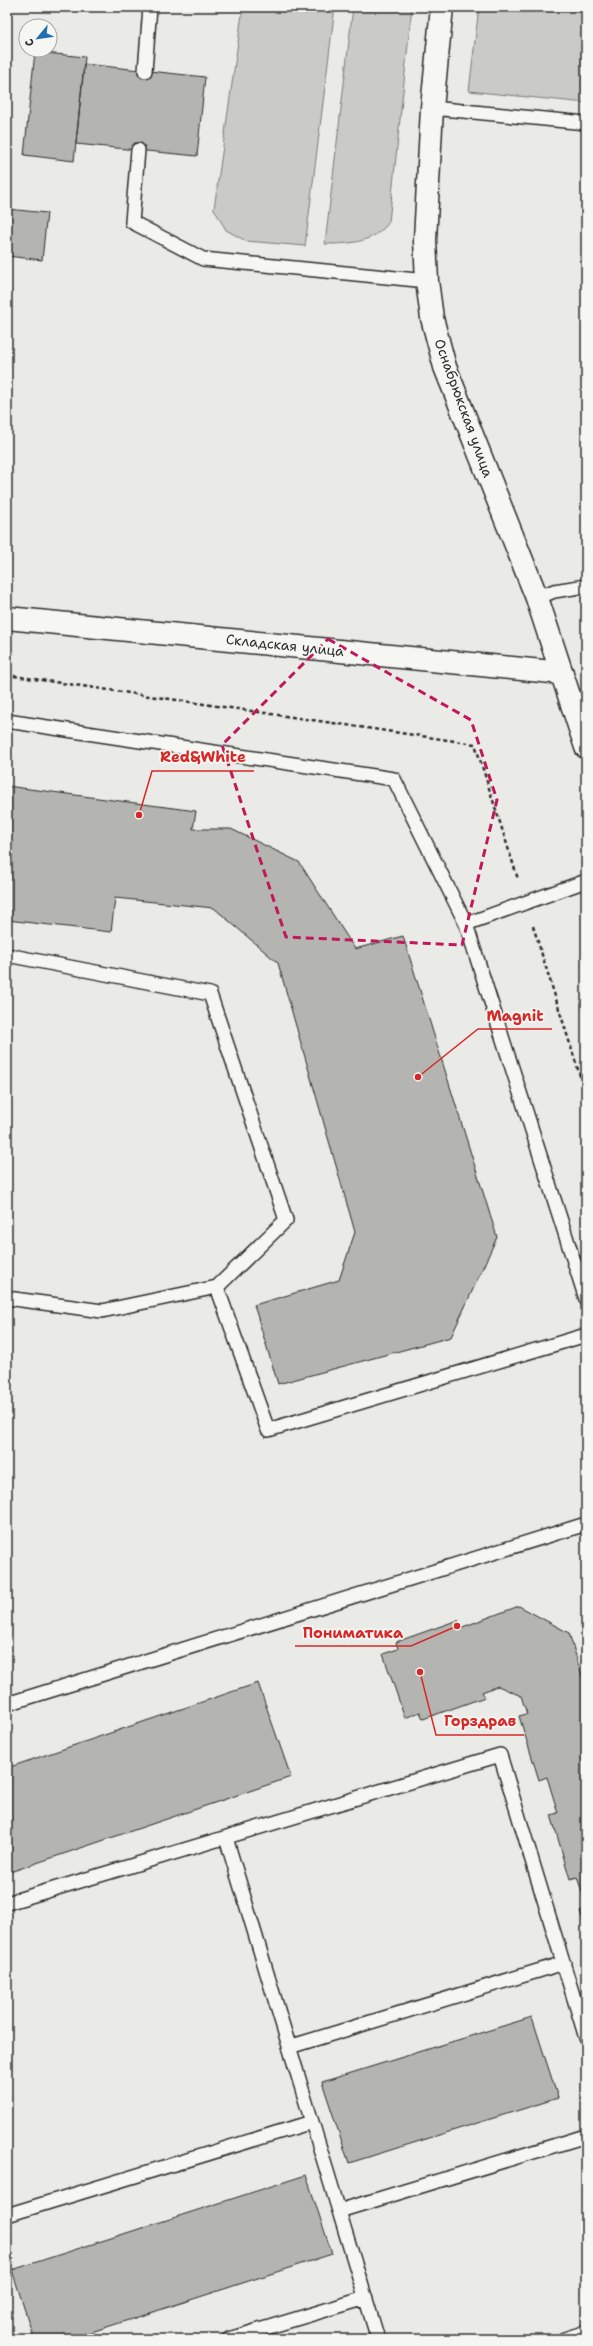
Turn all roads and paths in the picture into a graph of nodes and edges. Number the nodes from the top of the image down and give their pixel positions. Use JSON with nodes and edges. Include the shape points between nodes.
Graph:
{"nodes":[{"id":1,"x":150,"y":7,"type":"edge"},
{"id":2,"x":442,"y":7,"type":"edge"},
{"id":3,"x":145,"y":71,"type":"dead end"},
{"id":4,"x":432,"y":108,"type":"junction"},
{"id":5,"x":586,"y":123,"type":"edge"},
{"id":6,"x":138,"y":150,"type":"dead end"},
{"id":7,"x":427,"y":281,"type":"junction"},
{"id":8,"x":586,"y":586,"type":"edge"},
{"id":9,"x":537,"y":598,"type":"junction"},
{"id":10,"x":7,"y":618,"type":"edge"},
{"id":11,"x":562,"y":673,"type":"junction"},
{"id":12,"x":7,"y":675,"type":"edge"},
{"id":13,"x":7,"y":721,"type":"edge"},
{"id":14,"x":475,"y":744,"type":"dead end"},
{"id":15,"x":586,"y":747,"type":"edge"},
{"id":16,"x":586,"y":881,"type":"edge"},
{"id":17,"x":466,"y":924,"type":"junction"},
{"id":18,"x":7,"y":955,"type":"edge"},
{"id":19,"x":217,"y":1287,"type":"junction"},
{"id":20,"x":7,"y":1298,"type":"edge"},
{"id":21,"x":586,"y":1299,"type":"edge"},
{"id":22,"x":586,"y":1335,"type":"edge"},
{"id":23,"x":586,"y":1524,"type":"edge"},
{"id":24,"x":7,"y":1704,"type":"edge"},
{"id":25,"x":226,"y":1838,"type":"junction"},
{"id":26,"x":7,"y":1904,"type":"edge"},
{"id":27,"x":564,"y":1963,"type":"junction"},
{"id":28,"x":585,"y":2032,"type":"edge"},
{"id":29,"x":289,"y":2047,"type":"junction"},
{"id":30,"x":312,"y":2122,"type":"junction"},
{"id":31,"x":586,"y":2136,"type":"edge"},
{"id":32,"x":339,"y":2211,"type":"junction"},
{"id":33,"x":7,"y":2215,"type":"edge"},
{"id":34,"x":366,"y":2298,"type":"junction"},
{"id":35,"x":586,"y":2332,"type":"edge"},
{"id":36,"x":229,"y":2339,"type":"edge"},
{"id":37,"x":378,"y":2339,"type":"edge"},
{"id":38,"x":564,"y":2339,"type":"edge"}],
"edges":[{"from":1,"to":3,"type":"lane"},
{"from":2,"to":4,"type":"street","name":"Оснабрюкская улица"},
{"from":4,"to":5,"type":"lane"},
{"from":4,"to":7,"type":"street","name":"Оснабрюкская улица","via":[[425,240]]},
{"from":6,"to":7,"type":"lane","via":[[132,222],[203,259]]},
{"from":7,"to":9,"type":"street","name":"Оснабрюкская улица","via":[[432,318],[445,367]]},
{"from":8,"to":9,"type":"lane","via":[[554,591]]},
{"from":9,"to":11,"type":"street","name":"Оснабрюкская улица"},
{"from":10,"to":11,"type":"street","name":"Складская улица"},
{"from":11,"to":15,"type":"street","name":"Оснабрюкская улица"},
{"from":12,"to":14,"type":"path"},
{"from":13,"to":17,"type":"lane","via":[[394,779]]},
{"from":16,"to":17,"type":"lane"},
{"from":17,"to":21,"type":"lane"},
{"from":18,"to":19,"type":"lane","via":[[210,994],[286,1220]]},
{"from":19,"to":20,"type":"lane","via":[[102,1311]]},
{"from":19,"to":22,"type":"lane","via":[[268,1430]]},
{"from":23,"to":24,"type":"lane"},
{"from":25,"to":26,"type":"lane"},
{"from":25,"to":27,"type":"lane","via":[[500,1755]]},
{"from":25,"to":29,"type":"lane"},
{"from":27,"to":28,"type":"lane"},
{"from":27,"to":29,"type":"lane"},
{"from":29,"to":30,"type":"lane"},
{"from":30,"to":32,"type":"lane"},
{"from":30,"to":33,"type":"lane"},
{"from":31,"to":32,"type":"lane"},
{"from":32,"to":34,"type":"lane"},
{"from":34,"to":36,"type":"lane"},
{"from":34,"to":37,"type":"lane"},
{"from":35,"to":38,"type":"lane"}]}
